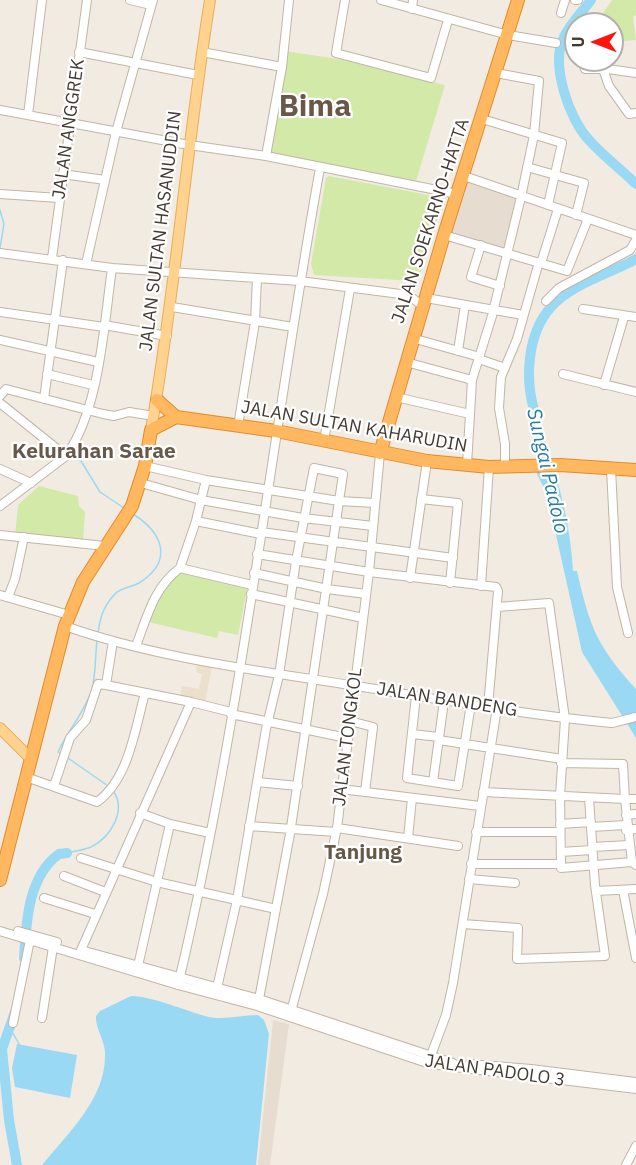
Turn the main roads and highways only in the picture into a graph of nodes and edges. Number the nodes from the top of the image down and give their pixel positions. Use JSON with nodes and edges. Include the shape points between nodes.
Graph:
{"nodes":[{"id":1,"x":210,"y":0,"type":"edge"},
{"id":2,"x":518,"y":0,"type":"edge"},
{"id":3,"x":156,"y":400,"type":"junction"},
{"id":4,"x":176,"y":417,"type":"junction"},
{"id":5,"x":151,"y":430,"type":"junction"},
{"id":6,"x":380,"y":453,"type":"junction"},
{"id":7,"x":636,"y":470,"type":"edge"},
{"id":8,"x":0,"y":728,"type":"edge"},
{"id":9,"x":30,"y":758,"type":"junction"},
{"id":10,"x":0,"y":880,"type":"edge"}],
"edges":[{"from":1,"to":3,"type":"main road","name":"JALAN SULTAN HASANUDDIN","via":[[189,145],[172,307]]},
{"from":2,"to":6,"type":"highway","name":"JALAN SOEKARNO-HATTA"},
{"from":3,"to":4,"type":"highway"},
{"from":3,"to":5,"type":"main road","name":"JALAN SULTAN HASANUDDIN"},
{"from":4,"to":5,"type":"highway"},
{"from":4,"to":6,"type":"highway","name":"JALAN SULTAN KAHARUDIN","via":[[276,431]]},
{"from":5,"to":9,"type":"highway","name":"JALAN SULTAN HASANUDDIN","via":[[141,483],[130,510],[83,582],[67,620]]},
{"from":6,"to":7,"type":"highway","name":"JALAN SULTAN KAHARUDIN","via":[[489,467],[560,465]]},
{"from":8,"to":9,"type":"main road"},
{"from":9,"to":10,"type":"highway","name":"JALAN SULTAN HASANUDDIN"}]}
